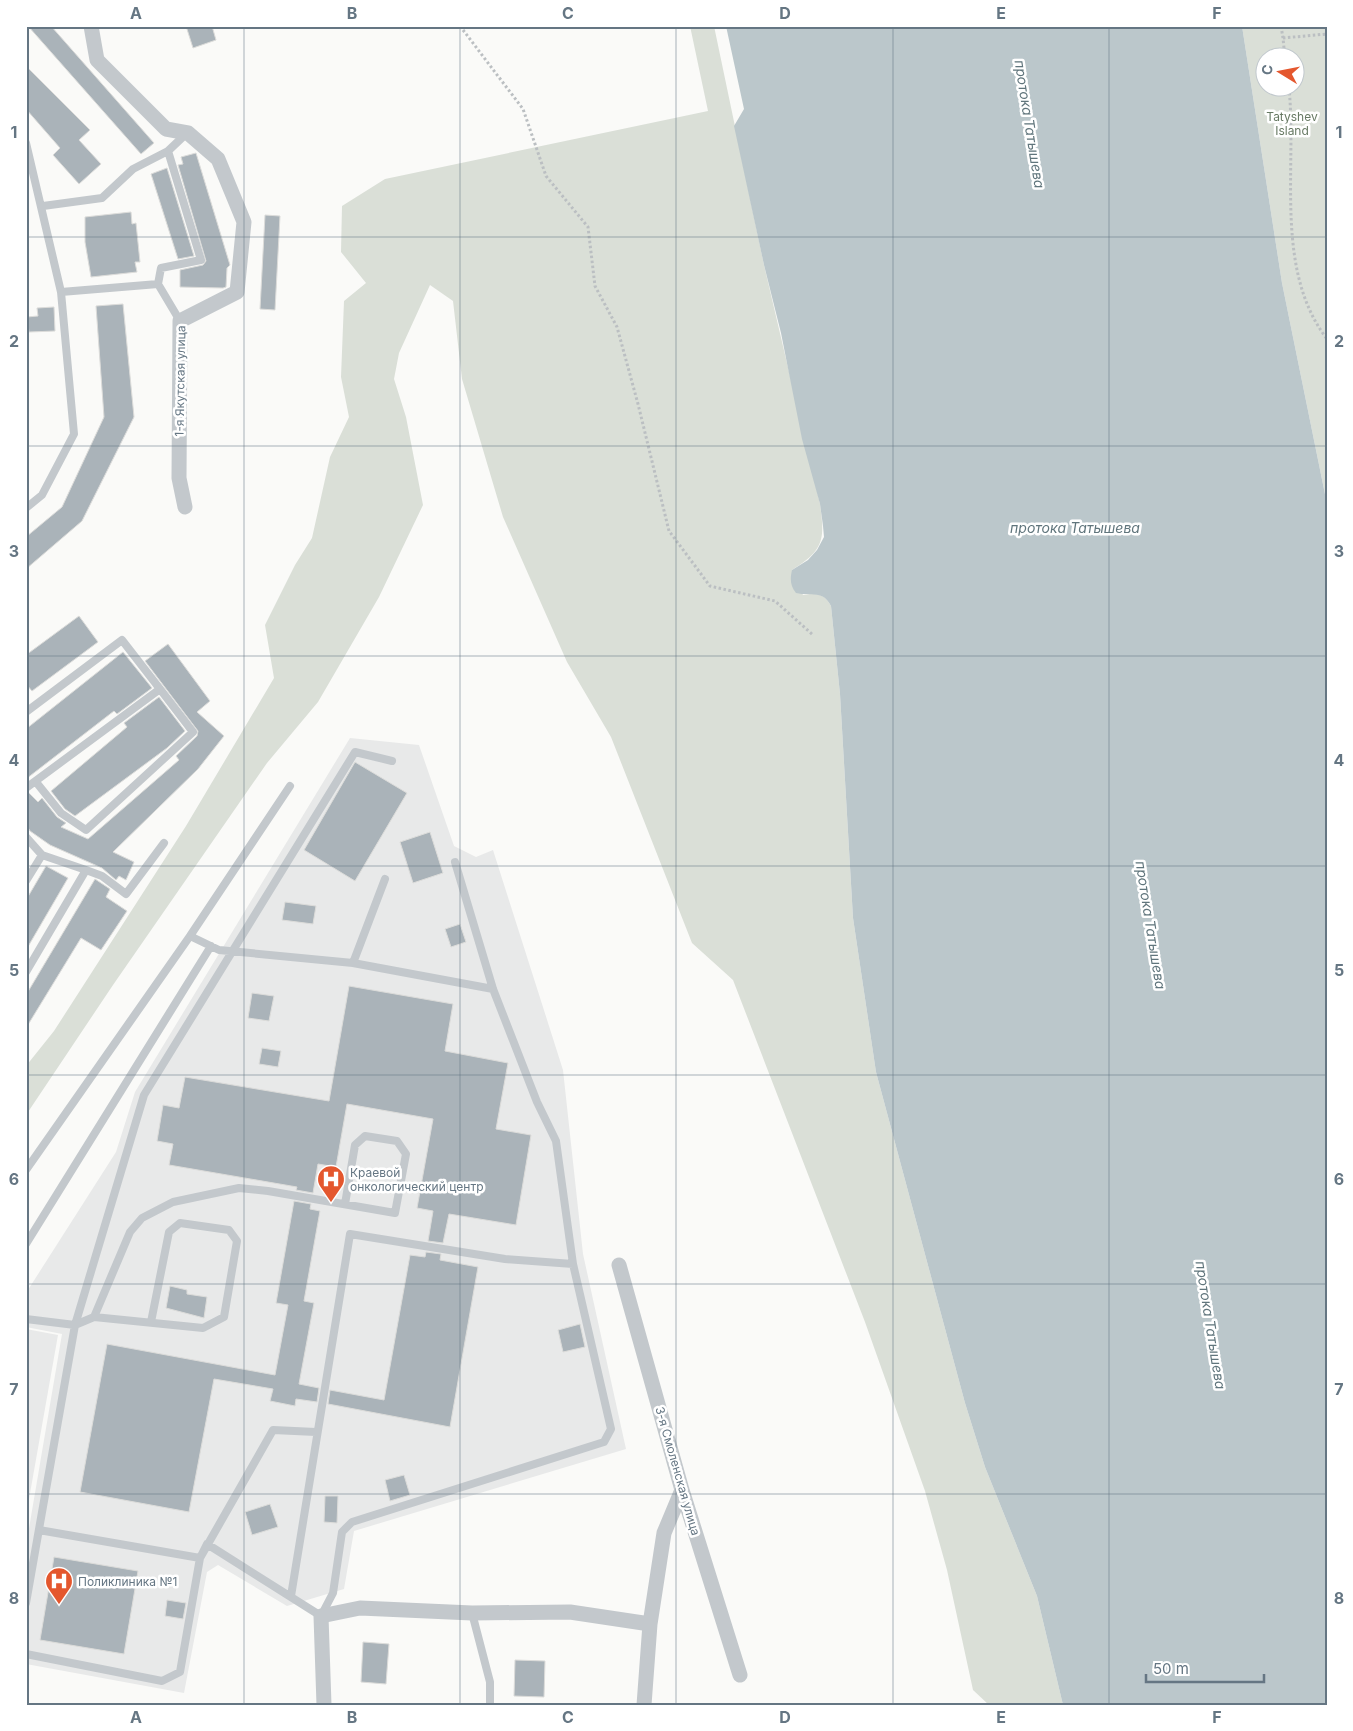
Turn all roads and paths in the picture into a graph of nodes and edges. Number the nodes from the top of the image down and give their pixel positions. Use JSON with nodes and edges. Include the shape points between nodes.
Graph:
{"nodes":[{"id":1,"x":91,"y":26,"type":"edge"},
{"id":2,"x":460,"y":26,"type":"edge"},
{"id":3,"x":1281,"y":26,"type":"edge"},
{"id":4,"x":1327,"y":34,"type":"edge"},
{"id":5,"x":1283,"y":38,"type":"junction"},
{"id":6,"x":1284,"y":48,"type":"edge"},
{"id":7,"x":1290,"y":98,"type":"edge"},
{"id":8,"x":188,"y":133,"type":"junction"},
{"id":9,"x":26,"y":142,"type":"edge"},
{"id":10,"x":168,"y":151,"type":"junction"},
{"id":11,"x":43,"y":206,"type":"junction"},
{"id":12,"x":158,"y":284,"type":"junction"},
{"id":13,"x":61,"y":292,"type":"junction"},
{"id":14,"x":180,"y":321,"type":"junction"},
{"id":15,"x":1327,"y":339,"type":"edge"},
{"id":16,"x":185,"y":507,"type":"dead end"},
{"id":17,"x":26,"y":508,"type":"edge"},
{"id":18,"x":813,"y":635,"type":"dead end"},
{"id":19,"x":160,"y":689,"type":"junction"},
{"id":20,"x":26,"y":712,"type":"edge"},
{"id":21,"x":392,"y":761,"type":"dead end"},
{"id":22,"x":36,"y":782,"type":"junction"},
{"id":23,"x":290,"y":786,"type":"dead end"},
{"id":24,"x":26,"y":788,"type":"edge"},
{"id":25,"x":26,"y":837,"type":"edge"},
{"id":26,"x":164,"y":843,"type":"dead end"},
{"id":27,"x":42,"y":855,"type":"junction"},
{"id":28,"x":455,"y":862,"type":"dead end"},
{"id":29,"x":86,"y":870,"type":"junction"},
{"id":30,"x":385,"y":879,"type":"dead end"},
{"id":31,"x":26,"y":881,"type":"edge"},
{"id":32,"x":190,"y":936,"type":"junction"},
{"id":33,"x":211,"y":946,"type":"junction"},
{"id":34,"x":233,"y":952,"type":"junction"},
{"id":35,"x":353,"y":963,"type":"junction"},
{"id":36,"x":26,"y":972,"type":"edge"},
{"id":37,"x":493,"y":990,"type":"junction"},
{"id":38,"x":26,"y":1170,"type":"edge"},
{"id":39,"x":345,"y":1204,"type":"junction"},
{"id":40,"x":26,"y":1244,"type":"edge"},
{"id":41,"x":573,"y":1264,"type":"junction"},
{"id":42,"x":619,"y":1265,"type":"dead end"},
{"id":43,"x":94,"y":1317,"type":"junction"},
{"id":44,"x":26,"y":1319,"type":"edge"},
{"id":45,"x":152,"y":1322,"type":"junction"},
{"id":46,"x":75,"y":1325,"type":"junction"},
{"id":47,"x":316,"y":1432,"type":"junction"},
{"id":48,"x":682,"y":1490,"type":"junction"},
{"id":49,"x":38,"y":1530,"type":"junction"},
{"id":50,"x":207,"y":1544,"type":"junction"},
{"id":51,"x":200,"y":1558,"type":"junction"},
{"id":52,"x":291,"y":1596,"type":"junction"},
{"id":53,"x":26,"y":1603,"type":"edge"},
{"id":54,"x":472,"y":1613,"type":"junction"},
{"id":55,"x":322,"y":1616,"type":"junction"},
{"id":56,"x":650,"y":1624,"type":"junction"},
{"id":57,"x":26,"y":1654,"type":"edge"},
{"id":58,"x":740,"y":1676,"type":"dead end"},
{"id":59,"x":324,"y":1705,"type":"edge"},
{"id":60,"x":490,"y":1705,"type":"edge"},
{"id":61,"x":644,"y":1705,"type":"edge"}],
"edges":[{"from":1,"to":8,"type":"street","name":"1-я Якутская улица","via":[[96,60],[166,129]]},
{"from":2,"to":18,"type":"path","via":[[523,109],[546,176],[588,227],[595,286],[616,327],[669,531],[710,586],[775,601]]},
{"from":3,"to":5,"type":"path"},
{"from":4,"to":5,"type":"path"},
{"from":5,"to":6,"type":"path"},
{"from":7,"to":15,"type":"path","via":[[1291,203],[1296,261],[1306,301]]},
{"from":8,"to":10,"type":"lane"},
{"from":8,"to":14,"type":"street","name":"1-я Якутская улица","via":[[218,159],[244,222],[237,292]]},
{"from":9,"to":11,"type":"lane"},
{"from":10,"to":11,"type":"lane","via":[[133,169],[102,198]]},
{"from":10,"to":12,"type":"lane","via":[[201,260],[161,268]]},
{"from":11,"to":13,"type":"lane"},
{"from":12,"to":13,"type":"lane"},
{"from":12,"to":14,"type":"lane"},
{"from":13,"to":17,"type":"lane","via":[[74,434],[42,495]]},
{"from":14,"to":16,"type":"street","name":"1-я Якутская улица","via":[[179,478]]},
{"from":19,"to":20,"type":"lane","via":[[122,640]]},
{"from":19,"to":22,"type":"lane"},
{"from":19,"to":22,"type":"lane","via":[[193,732],[86,830],[61,813]]},
{"from":21,"to":34,"type":"lane","via":[[355,752]]},
{"from":22,"to":24,"type":"lane"},
{"from":23,"to":32,"type":"lane"},
{"from":25,"to":27,"type":"lane"},
{"from":26,"to":29,"type":"lane","via":[[126,894],[102,876]]},
{"from":27,"to":29,"type":"lane"},
{"from":27,"to":31,"type":"lane"},
{"from":28,"to":37,"type":"lane"},
{"from":29,"to":36,"type":"lane"},
{"from":30,"to":35,"type":"lane"},
{"from":32,"to":33,"type":"lane"},
{"from":32,"to":38,"type":"lane"},
{"from":33,"to":34,"type":"lane"},
{"from":33,"to":40,"type":"lane"},
{"from":34,"to":35,"type":"lane"},
{"from":34,"to":46,"type":"lane","via":[[144,1095]]},
{"from":35,"to":37,"type":"lane"},
{"from":37,"to":41,"type":"lane","via":[[537,1102],[556,1141]]},
{"from":39,"to":39,"type":"lane","via":[[396,1213],[406,1154],[398,1141],[365,1136],[355,1145]]},
{"from":39,"to":43,"type":"lane","via":[[239,1188],[173,1202],[142,1218],[130,1232]]},
{"from":41,"to":47,"type":"lane","via":[[505,1259],[350,1234]]},
{"from":41,"to":55,"type":"lane","via":[[611,1429],[604,1442],[352,1522],[342,1532],[333,1593]]},
{"from":42,"to":48,"type":"street","name":"3-я Смоленская улица"},
{"from":43,"to":45,"type":"lane"},
{"from":43,"to":46,"type":"lane"},
{"from":44,"to":46,"type":"lane"},
{"from":45,"to":45,"type":"lane","via":[[203,1328],[224,1318],[237,1241],[229,1230],[180,1223],[169,1232]]},
{"from":46,"to":49,"type":"lane"},
{"from":47,"to":50,"type":"lane","via":[[273,1430]]},
{"from":47,"to":52,"type":"lane"},
{"from":48,"to":56,"type":"street","via":[[664,1533]]},
{"from":48,"to":58,"type":"street","name":"3-я Смоленская улица"},
{"from":49,"to":51,"type":"lane"},
{"from":49,"to":53,"type":"lane"},
{"from":50,"to":51,"type":"lane"},
{"from":50,"to":52,"type":"lane"},
{"from":51,"to":57,"type":"lane","via":[[180,1672],[162,1681]]},
{"from":52,"to":55,"type":"lane"},
{"from":54,"to":55,"type":"street","via":[[360,1608]]},
{"from":54,"to":56,"type":"street","via":[[570,1612]]},
{"from":54,"to":60,"type":"lane","via":[[490,1682]]},
{"from":55,"to":59,"type":"street"},
{"from":56,"to":61,"type":"street"}]}
